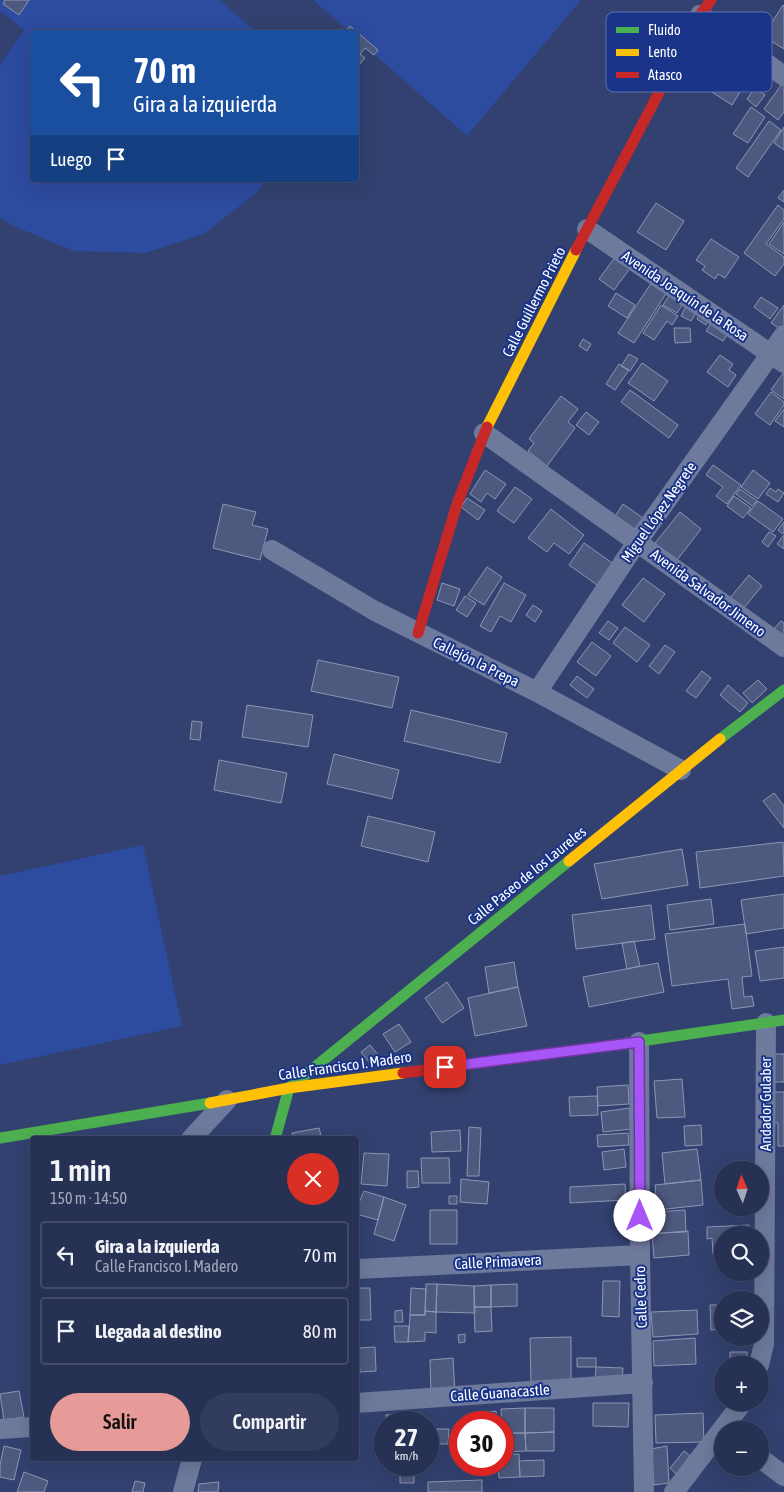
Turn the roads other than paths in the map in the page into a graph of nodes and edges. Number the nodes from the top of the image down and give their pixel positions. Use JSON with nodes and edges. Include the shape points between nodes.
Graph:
{"nodes":[{"id":1,"x":772,"y":66,"type":"edge"},
{"id":2,"x":784,"y":76,"type":"edge"},
{"id":3,"x":661,"y":92,"type":"edge"},
{"id":4,"x":587,"y":230,"type":"junction"},
{"id":5,"x":784,"y":335,"type":"edge"},
{"id":6,"x":777,"y":359,"type":"edge"},
{"id":7,"x":484,"y":434,"type":"junction"},
{"id":8,"x":637,"y":542,"type":"junction"},
{"id":9,"x":272,"y":550,"type":"dead end"},
{"id":10,"x":418,"y":633,"type":"junction"},
{"id":11,"x":784,"y":648,"type":"edge"},
{"id":12,"x":784,"y":690,"type":"edge"},
{"id":13,"x":537,"y":692,"type":"junction"},
{"id":14,"x":681,"y":770,"type":"junction"},
{"id":15,"x":775,"y":1021,"type":"edge"},
{"id":16,"x":639,"y":1042,"type":"junction"},
{"id":17,"x":289,"y":1088,"type":"junction"},
{"id":18,"x":227,"y":1100,"type":"junction"},
{"id":19,"x":194,"y":1136,"type":"edge"},
{"id":20,"x":276,"y":1136,"type":"edge"},
{"id":21,"x":0,"y":1138,"type":"edge"},
{"id":22,"x":640,"y":1255,"type":"junction"},
{"id":23,"x":359,"y":1269,"type":"edge"},
{"id":24,"x":761,"y":1356,"type":"edge"},
{"id":25,"x":643,"y":1383,"type":"junction"},
{"id":26,"x":359,"y":1403,"type":"edge"},
{"id":27,"x":735,"y":1411,"type":"edge"},
{"id":28,"x":30,"y":1427,"type":"edge"},
{"id":29,"x":0,"y":1430,"type":"edge"},
{"id":30,"x":191,"y":1461,"type":"edge"},
{"id":31,"x":769,"y":1465,"type":"edge"},
{"id":32,"x":784,"y":1476,"type":"edge"},
{"id":33,"x":183,"y":1492,"type":"edge"},
{"id":34,"x":644,"y":1492,"type":"edge"},
{"id":35,"x":674,"y":1492,"type":"edge"}],
"edges":[{"from":1,"to":2,"type":"street"},
{"from":3,"to":4,"type":"street","name":"Calle Guillermo Prieto"},
{"from":4,"to":6,"type":"street","name":"Avenida Joaquín de la Rosa"},
{"from":4,"to":7,"type":"street","name":"Calle Guillermo Prieto"},
{"from":5,"to":6,"type":"street","name":"Miguel López Negrete"},
{"from":6,"to":8,"type":"street","name":"Miguel López Negrete"},
{"from":7,"to":8,"type":"street","name":"Avenida Salvador Jimeno"},
{"from":7,"to":10,"type":"street","name":"Calle Guillermo Prieto","via":[[457,504]]},
{"from":8,"to":11,"type":"street","name":"Avenida Salvador Jimeno"},
{"from":8,"to":13,"type":"street","name":"Miguel López Negrete"},
{"from":9,"to":10,"type":"street","name":"Callejón la Prepa"},
{"from":10,"to":13,"type":"street","name":"Callejón la Prepa"},
{"from":12,"to":14,"type":"street","name":"Calle Paseo de los Laureles"},
{"from":13,"to":14,"type":"street","name":"Callejón la Prepa"},
{"from":14,"to":17,"type":"street","name":"Calle Paseo de los Laureles"},
{"from":15,"to":16,"type":"street","name":"Calle Francisco I. Madero"},
{"from":15,"to":24,"type":"street","name":"Andador Gulaber"},
{"from":16,"to":17,"type":"street","name":"Calle Francisco I. Madero"},
{"from":16,"to":22,"type":"street","name":"Calle Cedro"},
{"from":17,"to":18,"type":"street","name":"Calle Francisco I. Madero"},
{"from":17,"to":20,"type":"street"},
{"from":18,"to":19,"type":"street"},
{"from":18,"to":21,"type":"street","name":"Calle Francisco I. Madero"},
{"from":22,"to":23,"type":"street","name":"Calle Primavera"},
{"from":22,"to":25,"type":"street","name":"Calle Cedro"},
{"from":25,"to":26,"type":"street","name":"Calle Guanacastle"},
{"from":25,"to":34,"type":"street","name":"Calle Cedro"},
{"from":27,"to":35,"type":"street"},
{"from":28,"to":29,"type":"street"},
{"from":30,"to":33,"type":"street"},
{"from":31,"to":32,"type":"street"}]}
